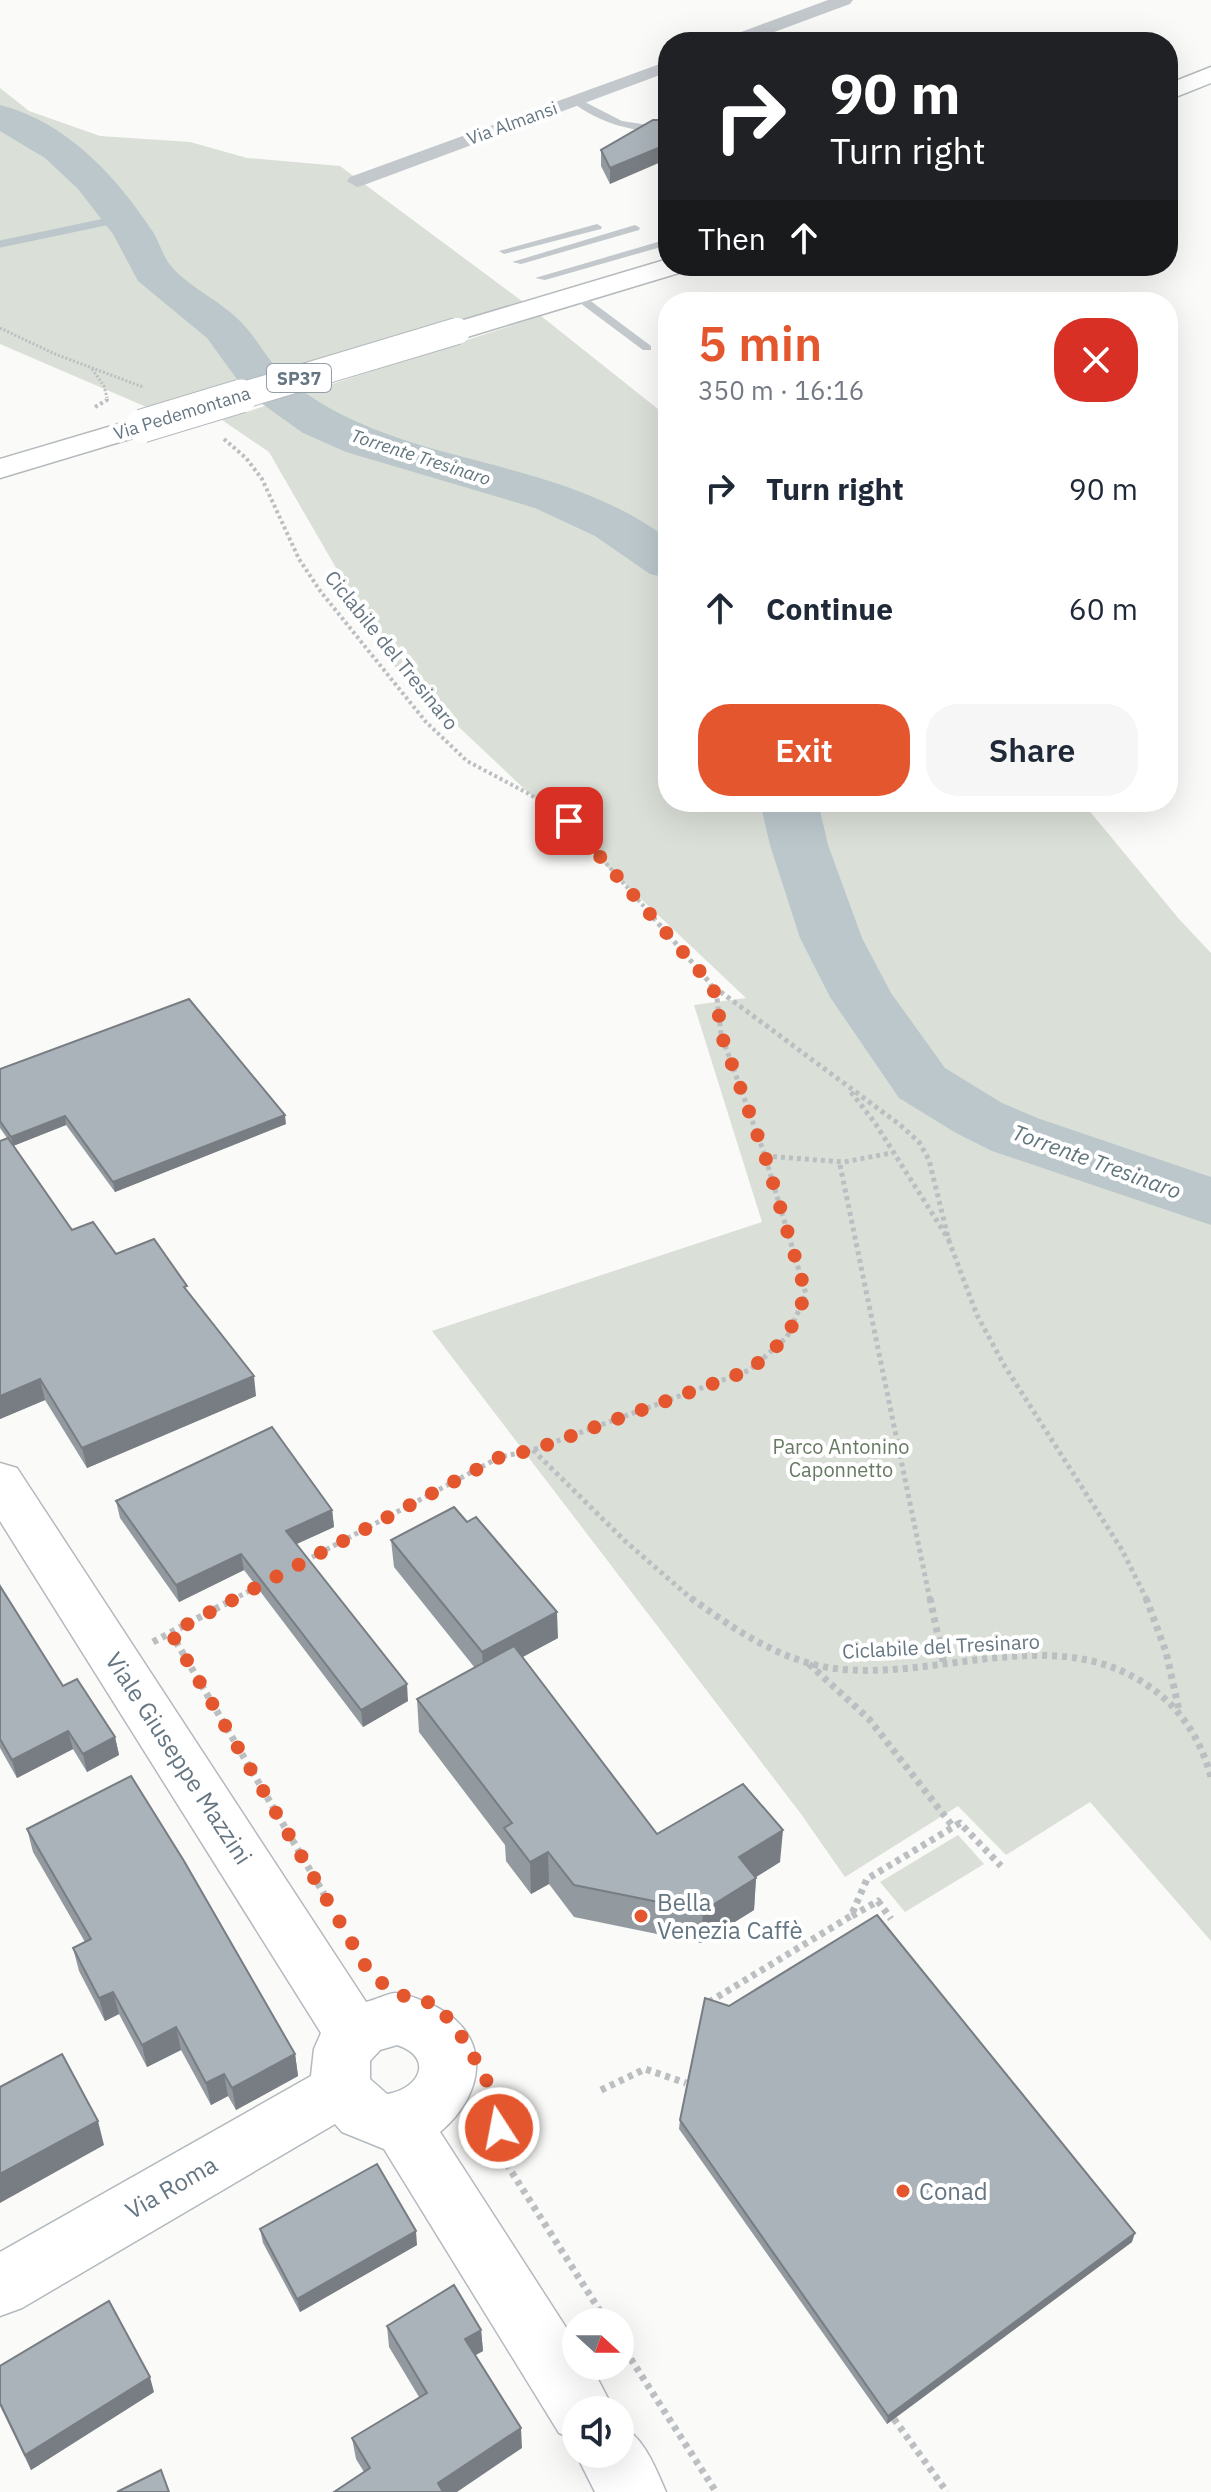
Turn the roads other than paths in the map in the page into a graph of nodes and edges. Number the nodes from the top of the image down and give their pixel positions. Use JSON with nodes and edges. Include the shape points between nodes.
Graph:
{"nodes":[{"id":1,"x":843,"y":0,"type":"edge"},
{"id":2,"x":758,"y":32,"type":"edge"},
{"id":3,"x":658,"y":70,"type":"edge"},
{"id":4,"x":1211,"y":74,"type":"edge"},
{"id":5,"x":1178,"y":89,"type":"edge"},
{"id":6,"x":575,"y":100,"type":"junction"},
{"id":7,"x":658,"y":130,"type":"edge"},
{"id":8,"x":357,"y":181,"type":"dead end"},
{"id":9,"x":619,"y":221,"type":"dead end"},
{"id":10,"x":635,"y":228,"type":"dead end"},
{"id":11,"x":650,"y":234,"type":"dead end"},
{"id":12,"x":504,"y":251,"type":"dead end"},
{"id":13,"x":658,"y":255,"type":"edge"},
{"id":14,"x":658,"y":257,"type":"edge"},
{"id":15,"x":517,"y":262,"type":"dead end"},
{"id":16,"x":529,"y":270,"type":"dead end"},
{"id":17,"x":541,"y":278,"type":"dead end"},
{"id":18,"x":564,"y":291,"type":"junction"},
{"id":19,"x":647,"y":348,"type":"dead end"},
{"id":20,"x":0,"y":469,"type":"edge"},
{"id":21,"x":0,"y":1481,"type":"edge"},
{"id":22,"x":348,"y":2063,"type":"junction"},
{"id":23,"x":400,"y":2121,"type":"junction"},
{"id":24,"x":0,"y":2286,"type":"edge"},
{"id":25,"x":573,"y":2396,"type":"edge"},
{"id":26,"x":618,"y":2468,"type":"edge"},
{"id":27,"x":633,"y":2492,"type":"edge"}],
"edges":[{"from":1,"to":2,"type":"street"},
{"from":3,"to":6,"type":"street","name":"Via Almansi"},
{"from":4,"to":5,"type":"street"},
{"from":6,"to":7,"type":"lane","via":[[624,125]]},
{"from":6,"to":8,"type":"street","name":"Via Almansi"},
{"from":9,"to":12,"type":"lane"},
{"from":10,"to":15,"type":"lane"},
{"from":11,"to":16,"type":"lane"},
{"from":13,"to":17,"type":"lane"},
{"from":14,"to":18,"type":"street","number":"SP37"},
{"from":18,"to":19,"type":"lane"},
{"from":18,"to":20,"type":"street","name":"Via Pedemontana","number":"SP37","bridge":true,"via":[[457,331]]},
{"from":21,"to":22,"type":"street","name":"Viale Giuseppe Mazzini"},
{"from":22,"to":23,"type":"street","name":"Viale Giuseppe Mazzini","via":[[350,2104],[381,2121]]},
{"from":22,"to":23,"type":"street","via":[[382,2021],[397,2019],[426,2027],[444,2048],[448,2079],[424,2111]]},
{"from":22,"to":24,"type":"street","name":"Via Roma"},
{"from":23,"to":25,"type":"street"},
{"from":26,"to":27,"type":"street"}]}
